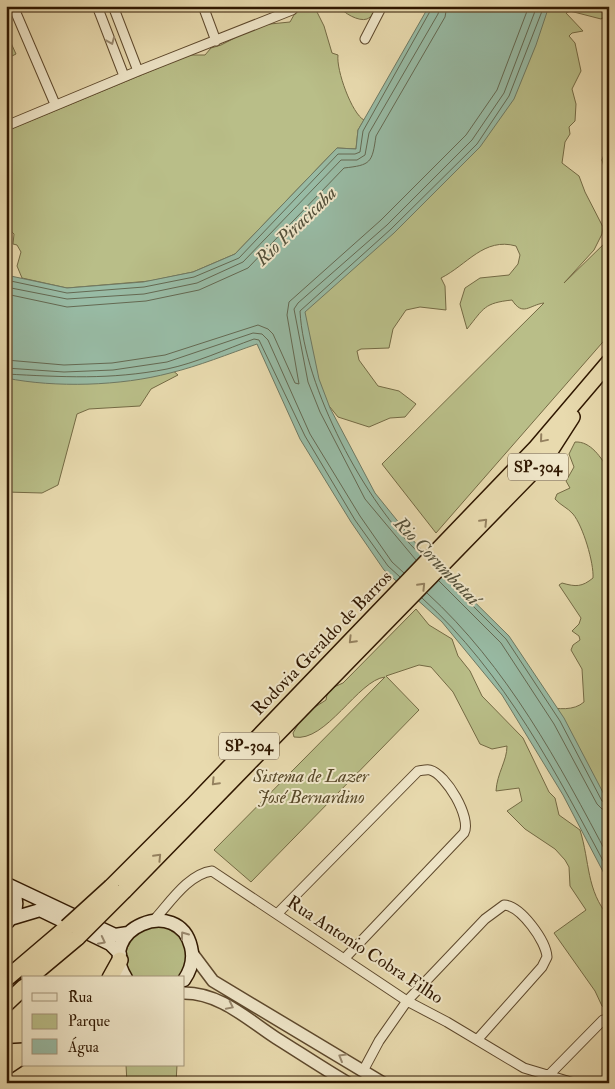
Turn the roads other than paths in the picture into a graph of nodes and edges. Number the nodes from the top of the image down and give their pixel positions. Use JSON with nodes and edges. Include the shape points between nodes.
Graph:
{"nodes":[{"id":1,"x":14,"y":6,"type":"edge"},
{"id":2,"x":97,"y":6,"type":"edge"},
{"id":3,"x":113,"y":6,"type":"edge"},
{"id":4,"x":203,"y":6,"type":"edge"},
{"id":5,"x":382,"y":6,"type":"edge"},
{"id":6,"x":295,"y":7,"type":"edge"},
{"id":7,"x":365,"y":39,"type":"dead end"},
{"id":8,"x":216,"y":41,"type":"junction"},
{"id":9,"x":138,"y":71,"type":"junction"},
{"id":10,"x":124,"y":76,"type":"junction"},
{"id":11,"x":56,"y":104,"type":"junction"},
{"id":12,"x":6,"y":126,"type":"edge"},
{"id":13,"x":609,"y":362,"type":"edge"},
{"id":14,"x":7,"y":884,"type":"edge"},
{"id":15,"x":278,"y":913,"type":"junction"},
{"id":16,"x":154,"y":920,"type":"junction"},
{"id":17,"x":8,"y":921,"type":"edge"},
{"id":18,"x":70,"y":931,"type":"junction"},
{"id":19,"x":128,"y":933,"type":"junction"},
{"id":20,"x":192,"y":953,"type":"junction"},
{"id":21,"x":56,"y":956,"type":"junction"},
{"id":22,"x":120,"y":957,"type":"junction"},
{"id":23,"x":345,"y":958,"type":"junction"},
{"id":24,"x":6,"y":970,"type":"edge"},
{"id":25,"x":31,"y":976,"type":"edge"},
{"id":26,"x":35,"y":976,"type":"edge"},
{"id":27,"x":111,"y":976,"type":"edge"},
{"id":28,"x":125,"y":976,"type":"edge"},
{"id":29,"x":185,"y":978,"type":"edge"},
{"id":30,"x":6,"y":979,"type":"edge"},
{"id":31,"x":22,"y":984,"type":"edge"},
{"id":32,"x":22,"y":989,"type":"edge"},
{"id":33,"x":185,"y":993,"type":"edge"},
{"id":34,"x":6,"y":997,"type":"edge"},
{"id":35,"x":406,"y":1001,"type":"junction"},
{"id":36,"x":6,"y":1004,"type":"edge"},
{"id":37,"x":603,"y":1020,"type":"dead end"},
{"id":38,"x":476,"y":1040,"type":"junction"},
{"id":39,"x":6,"y":1052,"type":"edge"},
{"id":40,"x":22,"y":1052,"type":"edge"},
{"id":41,"x":22,"y":1056,"type":"edge"},
{"id":42,"x":6,"y":1067,"type":"edge"},
{"id":43,"x":364,"y":1069,"type":"junction"},
{"id":44,"x":549,"y":1075,"type":"junction"},
{"id":45,"x":348,"y":1083,"type":"edge"},
{"id":46,"x":384,"y":1083,"type":"edge"},
{"id":47,"x":574,"y":1083,"type":"edge"}],
"edges":[{"from":1,"to":11,"type":"street"},
{"from":2,"to":10,"type":"street","one_way":true},
{"from":3,"to":9,"type":"street"},
{"from":4,"to":8,"type":"street"},
{"from":5,"to":7,"type":"street"},
{"from":6,"to":8,"type":"street"},
{"from":8,"to":9,"type":"street"},
{"from":9,"to":10,"type":"street"},
{"from":10,"to":11,"type":"street"},
{"from":11,"to":12,"type":"street"},
{"from":13,"to":18,"type":"highway","name":"Rodovia Geraldo de Barros","number":"SP-304","bridge":true,"via":[[445,553],[117,889]]},
{"from":14,"to":17,"type":"main road","via":[[16,897],[17,905]]},
{"from":14,"to":19,"type":"main road","via":[[115,935]]},
{"from":15,"to":16,"type":"street","name":"Rua Antonio Cobra Filho","via":[[212,871],[203,872],[189,883]]},
{"from":15,"to":23,"type":"street","name":"Rua Antonio Cobra Filho"},
{"from":15,"to":23,"type":"street","via":[[418,771],[429,770],[436,774],[452,792],[466,816],[467,828]]},
{"from":16,"to":19,"type":"main road","via":[[143,922]]},
{"from":20,"to":16,"type":"main road","one_way":true,"via":[[180,929]]},
{"from":17,"to":22,"type":"main road","one_way":true,"via":[[40,910],[110,944]]},
{"from":18,"to":21,"type":"highway","name":"Rodovia Geraldo de Barros","number":"SP-304"},
{"from":18,"to":24,"type":"highway"},
{"from":18,"to":30,"type":"highway","name":"Rodovia Geraldo de Barros","number":"SP-304"},
{"from":19,"to":22,"type":"main road","via":[[120,948]]},
{"from":20,"to":29,"type":"main road"},
{"from":43,"to":20,"type":"street","one_way":true,"via":[[213,981]]},
{"from":21,"to":25,"type":"highway","name":"Rodovia Geraldo de Barros","number":"SP-304"},
{"from":21,"to":26,"type":"highway"},
{"from":22,"to":27,"type":"highway"},
{"from":22,"to":28,"type":"main road"},
{"from":23,"to":35,"type":"street","name":"Rua Antonio Cobra Filho"},
{"from":31,"to":34,"type":"highway"},
{"from":32,"to":36,"type":"highway"},
{"from":33,"to":45,"type":"street","one_way":true,"via":[[197,993],[240,1011],[274,1037]]},
{"from":35,"to":38,"type":"street","name":"Rua Antonio Cobra Filho"},
{"from":35,"to":38,"type":"street","via":[[485,920],[504,905],[513,907],[544,943],[547,957],[542,967]]},
{"from":35,"to":43,"type":"street"},
{"from":37,"to":44,"type":"street"},
{"from":38,"to":44,"type":"street","name":"Rua Antonio Cobra Filho","via":[[524,1068]]},
{"from":39,"to":40,"type":"highway"},
{"from":41,"to":42,"type":"highway"},
{"from":43,"to":46,"type":"street"},
{"from":44,"to":47,"type":"street","name":"Rua Antonio Cobra Filho"}]}
